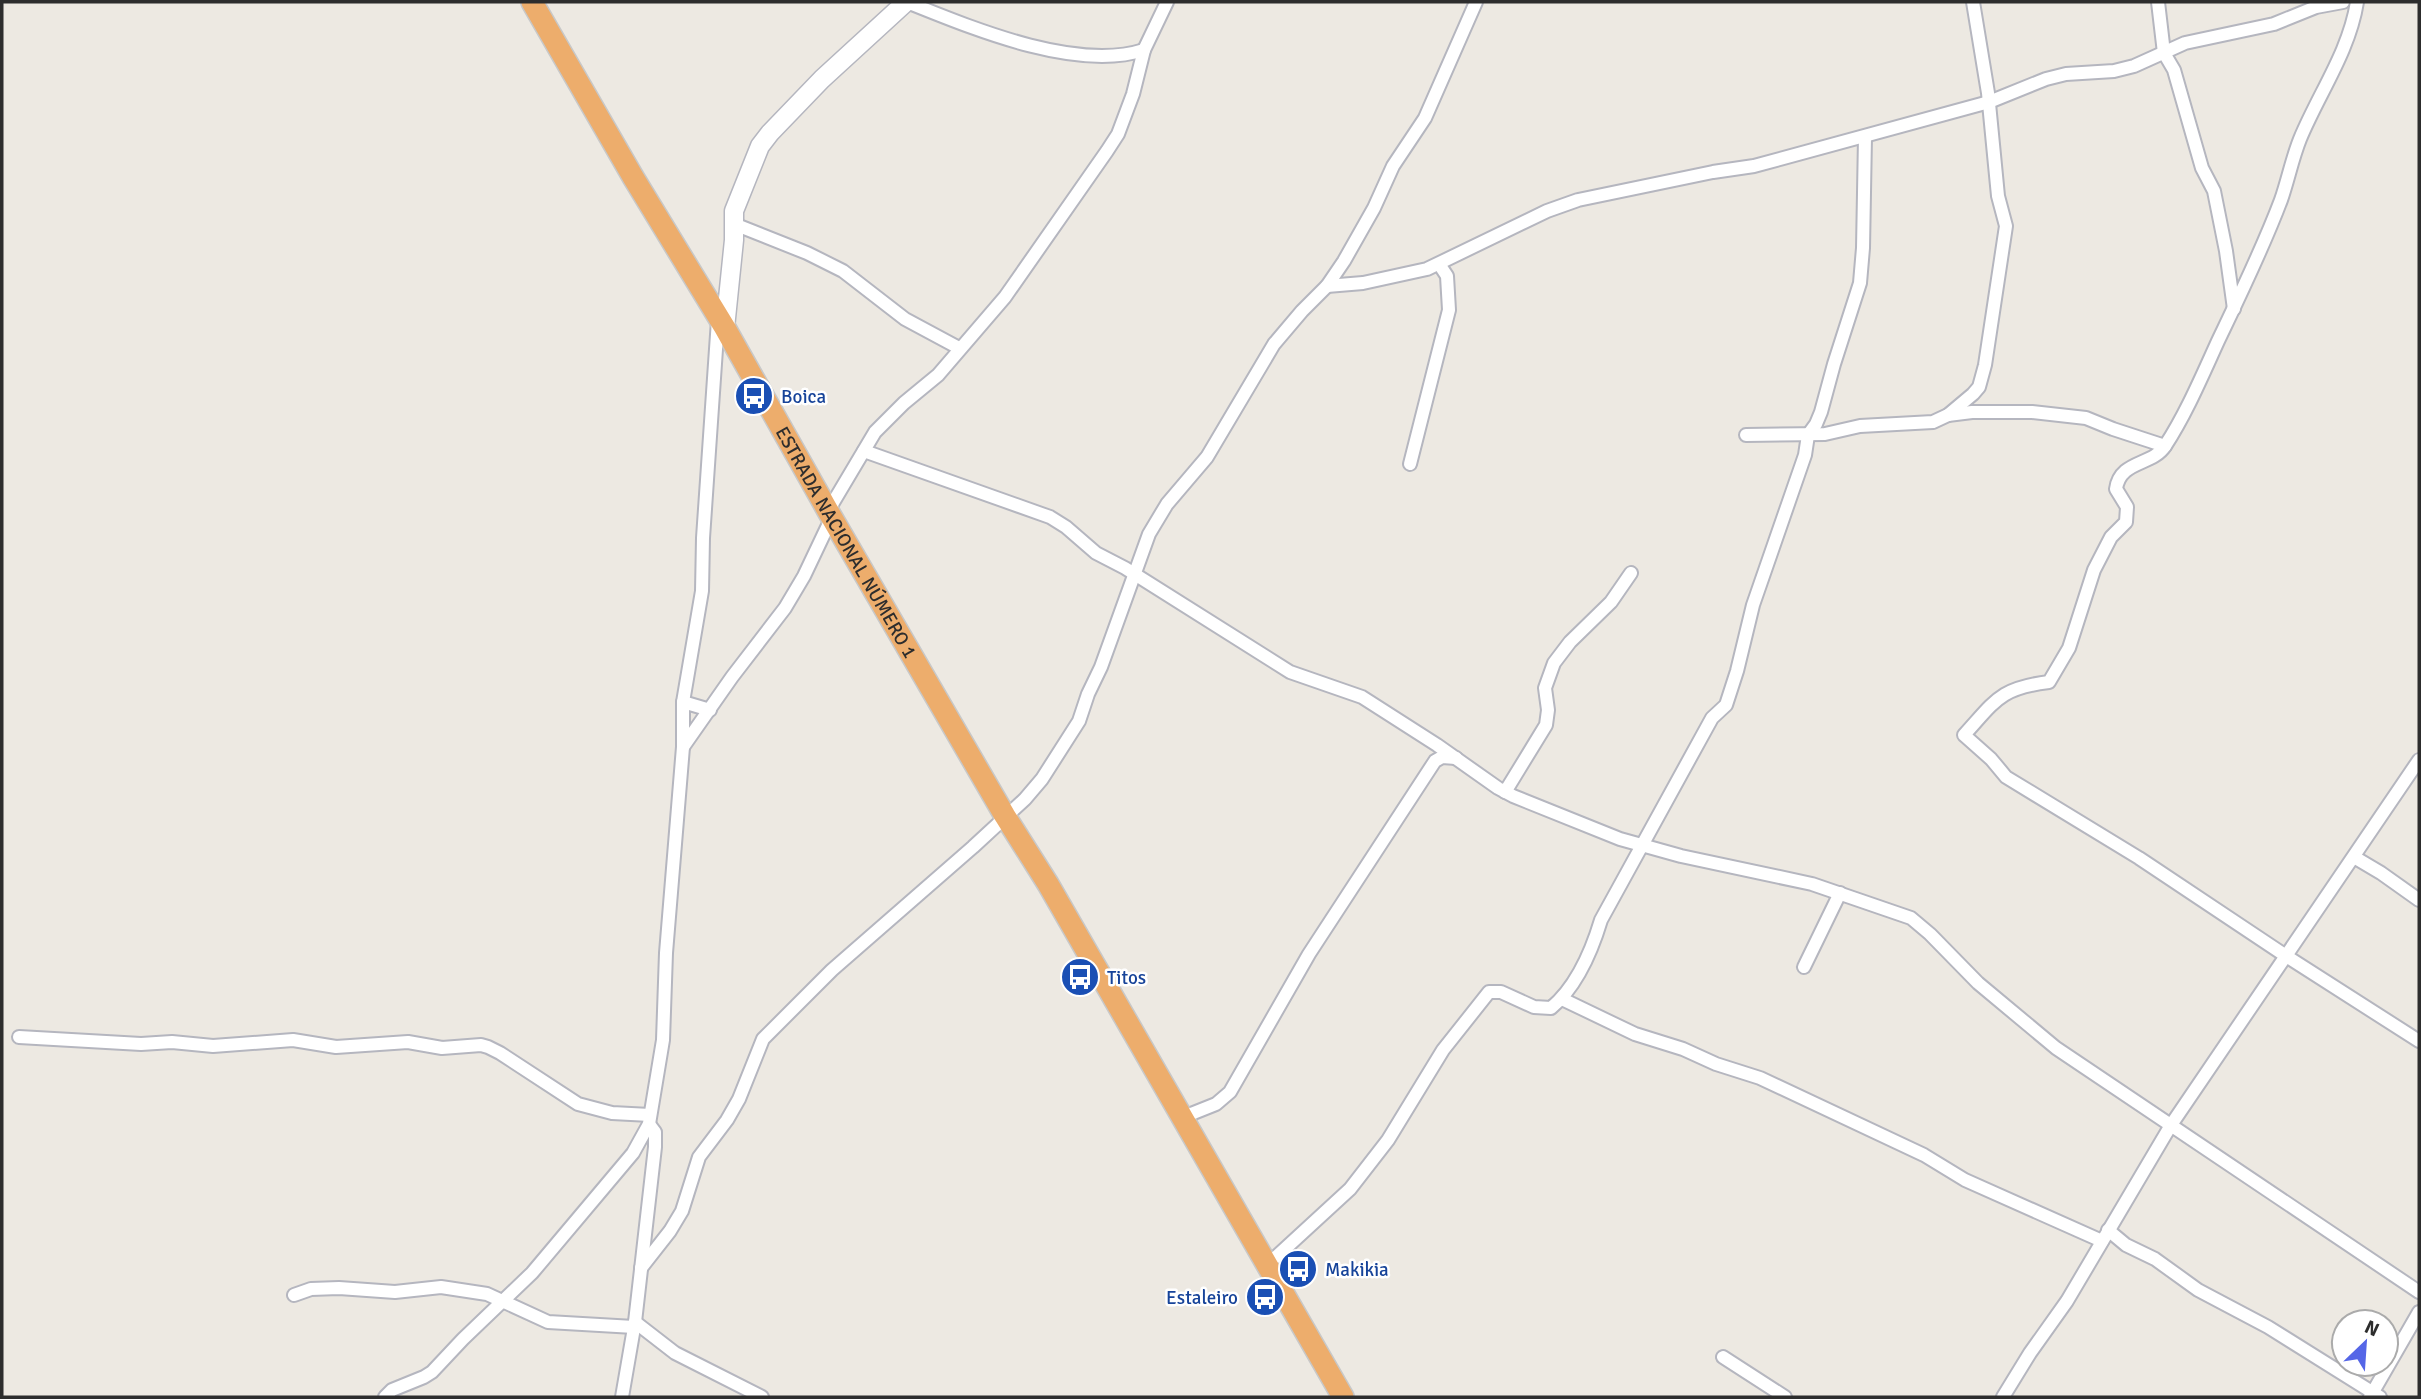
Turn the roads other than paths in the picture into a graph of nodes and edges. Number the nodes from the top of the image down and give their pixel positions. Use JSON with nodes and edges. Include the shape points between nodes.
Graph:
{"nodes":[{"id":1,"x":532,"y":2,"type":"edge"},
{"id":2,"x":907,"y":2,"type":"edge"},
{"id":3,"x":1167,"y":2,"type":"edge"},
{"id":4,"x":1476,"y":2,"type":"edge"},
{"id":5,"x":1973,"y":2,"type":"edge"},
{"id":6,"x":2158,"y":2,"type":"edge"},
{"id":7,"x":2343,"y":2,"type":"edge"},
{"id":8,"x":2357,"y":2,"type":"edge"},
{"id":9,"x":2319,"y":4,"type":"edge"},
{"id":10,"x":1144,"y":50,"type":"junction"},
{"id":11,"x":2164,"y":53,"type":"junction"},
{"id":12,"x":1989,"y":102,"type":"junction"},
{"id":13,"x":1865,"y":137,"type":"junction"},
{"id":14,"x":734,"y":224,"type":"junction"},
{"id":15,"x":1439,"y":264,"type":"junction"},
{"id":16,"x":1327,"y":286,"type":"junction"},
{"id":17,"x":2234,"y":309,"type":"junction"},
{"id":18,"x":721,"y":323,"type":"junction"},
{"id":19,"x":960,"y":348,"type":"junction"},
{"id":20,"x":1948,"y":415,"type":"junction"},
{"id":21,"x":1746,"y":435,"type":"dead end"},
{"id":22,"x":1808,"y":435,"type":"junction"},
{"id":23,"x":2165,"y":446,"type":"junction"},
{"id":24,"x":864,"y":450,"type":"junction"},
{"id":25,"x":1410,"y":464,"type":"dead end"},
{"id":26,"x":830,"y":514,"type":"junction"},
{"id":27,"x":1631,"y":573,"type":"dead end"},
{"id":28,"x":1135,"y":574,"type":"junction"},
{"id":29,"x":683,"y":702,"type":"junction"},
{"id":30,"x":710,"y":710,"type":"junction"},
{"id":31,"x":684,"y":747,"type":"junction"},
{"id":32,"x":1456,"y":758,"type":"junction"},
{"id":33,"x":2419,"y":760,"type":"edge"},
{"id":34,"x":1506,"y":792,"type":"junction"},
{"id":35,"x":1006,"y":816,"type":"junction"},
{"id":36,"x":1642,"y":845,"type":"junction"},
{"id":37,"x":2354,"y":857,"type":"junction"},
{"id":38,"x":1840,"y":893,"type":"junction"},
{"id":39,"x":2419,"y":900,"type":"edge"},
{"id":40,"x":2286,"y":956,"type":"junction"},
{"id":41,"x":1804,"y":967,"type":"dead end"},
{"id":42,"x":1562,"y":999,"type":"junction"},
{"id":43,"x":19,"y":1037,"type":"dead end"},
{"id":44,"x":2419,"y":1041,"type":"edge"},
{"id":45,"x":1191,"y":1114,"type":"dead end"},
{"id":46,"x":649,"y":1120,"type":"junction"},
{"id":47,"x":2171,"y":1125,"type":"junction"},
{"id":48,"x":2105,"y":1236,"type":"junction"},
{"id":49,"x":1276,"y":1257,"type":"dead end"},
{"id":50,"x":640,"y":1268,"type":"junction"},
{"id":51,"x":2419,"y":1292,"type":"edge"},
{"id":52,"x":295,"y":1294,"type":"dead end"},
{"id":53,"x":503,"y":1301,"type":"junction"},
{"id":54,"x":2419,"y":1312,"type":"edge"},
{"id":55,"x":635,"y":1325,"type":"junction"},
{"id":56,"x":1723,"y":1357,"type":"dead end"},
{"id":57,"x":2375,"y":1396,"type":"edge"},
{"id":58,"x":385,"y":1397,"type":"edge"},
{"id":59,"x":622,"y":1397,"type":"edge"},
{"id":60,"x":762,"y":1397,"type":"edge"},
{"id":61,"x":1343,"y":1397,"type":"edge"},
{"id":62,"x":1785,"y":1397,"type":"edge"},
{"id":63,"x":2003,"y":1397,"type":"edge"}],
"edges":[{"from":1,"to":18,"type":"highway","name":"ESTRADA NACIONAL NÚMERO 1"},
{"from":2,"to":10,"type":"street","via":[[993,34],[1059,51],[1109,58]]},
{"from":2,"to":14,"type":"street","via":[[770,133],[753,162],[734,211]]},
{"from":3,"to":10,"type":"street"},
{"from":4,"to":16,"type":"street","via":[[1425,118]]},
{"from":5,"to":12,"type":"street"},
{"from":6,"to":11,"type":"street"},
{"from":7,"to":9,"type":"street"},
{"from":8,"to":17,"type":"street","via":[[2353,26],[2300,138],[2280,203]]},
{"from":9,"to":11,"type":"street","via":[[2274,24],[2185,43]]},
{"from":10,"to":19,"type":"street","via":[[1118,134],[1005,297]]},
{"from":11,"to":12,"type":"street","via":[[2114,71],[2046,79]]},
{"from":11,"to":17,"type":"street","via":[[2174,70],[2202,168],[2214,191]]},
{"from":12,"to":13,"type":"street"},
{"from":12,"to":20,"type":"street","via":[[2006,237],[1981,379],[1973,394]]},
{"from":13,"to":15,"type":"street","via":[[1754,166],[1578,200]]},
{"from":13,"to":22,"type":"street","via":[[1860,283],[1821,412]]},
{"from":14,"to":18,"type":"street"},
{"from":14,"to":19,"type":"street","via":[[843,271],[905,318]]},
{"from":15,"to":16,"type":"street","via":[[1387,278]]},
{"from":15,"to":25,"type":"street","via":[[1447,276],[1449,310]]},
{"from":16,"to":28,"type":"street","via":[[1280,336],[1207,457],[1158,516]]},
{"from":17,"to":23,"type":"street"},
{"from":18,"to":26,"type":"highway","name":"ESTRADA NACIONAL NÚMERO 1"},
{"from":18,"to":29,"type":"street","via":[[702,592]]},
{"from":19,"to":24,"type":"street","via":[[938,375],[885,421]]},
{"from":20,"to":22,"type":"street","via":[[1933,422]]},
{"from":20,"to":23,"type":"street","via":[[2032,412],[2086,418]]},
{"from":21,"to":22,"type":"street"},
{"from":22,"to":36,"type":"street","via":[[1726,705],[1712,718]]},
{"from":23,"to":40,"type":"street","via":[[2119,478],[2116,489],[2127,507],[2126,522],[2111,537],[2094,570],[2069,648],[2049,682],[2022,685],[2002,694],[1964,734],[2006,777]]},
{"from":24,"to":26,"type":"street"},
{"from":24,"to":28,"type":"street","via":[[1050,517],[1097,553]]},
{"from":26,"to":30,"type":"street","via":[[785,608]]},
{"from":26,"to":35,"type":"highway","name":"ESTRADA NACIONAL NÚMERO 1"},
{"from":27,"to":34,"type":"street","via":[[1611,602],[1554,663],[1545,688],[1546,725]]},
{"from":28,"to":32,"type":"street","via":[[1290,672],[1362,697]]},
{"from":28,"to":35,"type":"street","via":[[1079,721],[1042,779]]},
{"from":29,"to":30,"type":"street"},
{"from":29,"to":31,"type":"street"},
{"from":30,"to":31,"type":"street"},
{"from":31,"to":46,"type":"street","via":[[663,1040]]},
{"from":32,"to":34,"type":"street"},
{"from":32,"to":45,"type":"street","via":[[1435,761],[1403,807],[1309,954],[1230,1092],[1216,1104]]},
{"from":33,"to":37,"type":"street"},
{"from":34,"to":36,"type":"street"},
{"from":35,"to":50,"type":"street","via":[[832,970],[763,1039],[727,1120],[699,1157],[682,1211]]},
{"from":35,"to":61,"type":"highway","name":"ESTRADA NACIONAL NÚMERO 1"},
{"from":36,"to":38,"type":"street"},
{"from":36,"to":42,"type":"street","via":[[1601,920],[1593,947]]},
{"from":37,"to":39,"type":"street"},
{"from":37,"to":40,"type":"street"},
{"from":38,"to":41,"type":"street"},
{"from":38,"to":47,"type":"street","via":[[1911,918],[1978,983],[2056,1048]]},
{"from":40,"to":44,"type":"street"},
{"from":40,"to":47,"type":"street"},
{"from":42,"to":48,"type":"street","via":[[1635,1034],[1760,1078],[1924,1155],[1965,1180]]},
{"from":42,"to":49,"type":"street","via":[[1550,1008],[1534,1007],[1501,992],[1489,992],[1443,1050],[1388,1140],[1350,1189]]},
{"from":43,"to":46,"type":"street","via":[[213,1046],[293,1040],[337,1047],[408,1042],[442,1048],[481,1045],[578,1104]]},
{"from":46,"to":50,"type":"street","via":[[655,1147]]},
{"from":46,"to":53,"type":"street","via":[[633,1153],[589,1208]]},
{"from":47,"to":48,"type":"street"},
{"from":47,"to":51,"type":"street"},
{"from":48,"to":57,"type":"street","via":[[2155,1259],[2197,1290],[2267,1327]]},
{"from":48,"to":63,"type":"street"},
{"from":50,"to":55,"type":"street"},
{"from":52,"to":53,"type":"street","via":[[311,1289],[395,1292],[434,1287],[487,1294]]},
{"from":53,"to":55,"type":"street","via":[[548,1322]]},
{"from":53,"to":58,"type":"street","via":[[432,1371]]},
{"from":54,"to":57,"type":"street"},
{"from":55,"to":59,"type":"street"},
{"from":55,"to":60,"type":"street","via":[[675,1353]]},
{"from":56,"to":62,"type":"street"}]}
